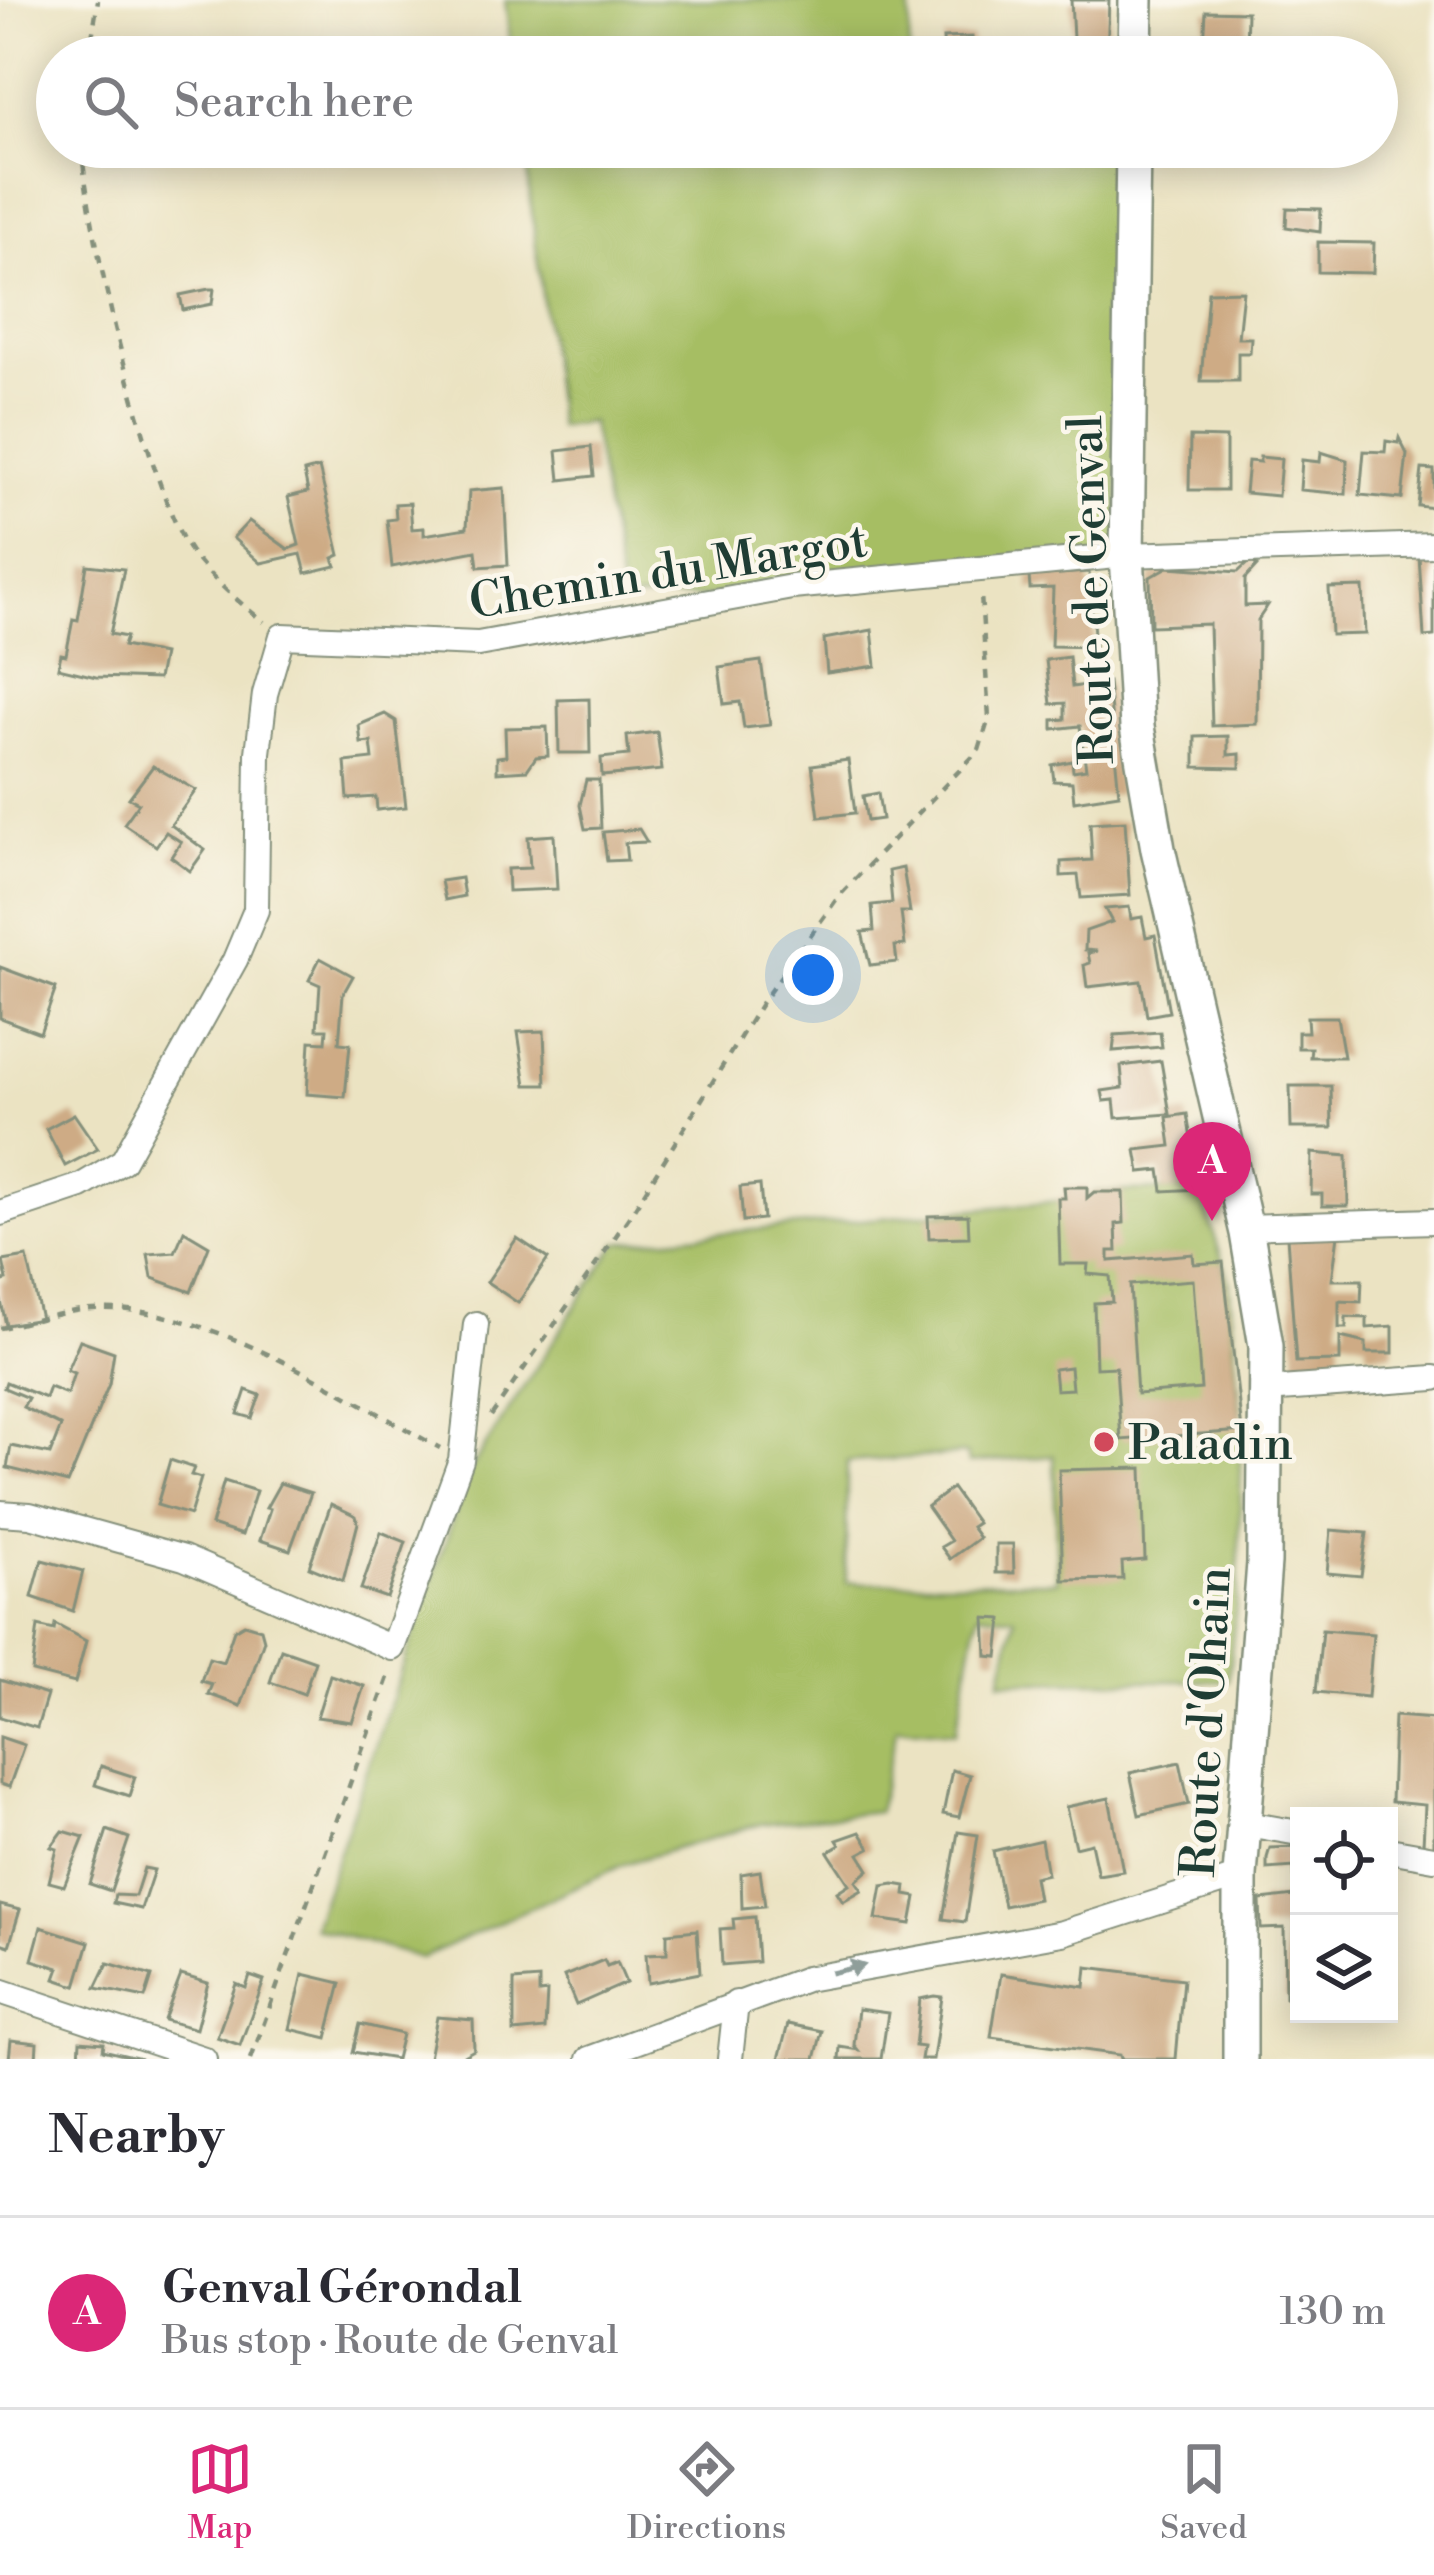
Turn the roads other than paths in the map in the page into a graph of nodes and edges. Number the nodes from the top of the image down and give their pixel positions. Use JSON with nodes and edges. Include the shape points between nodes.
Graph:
{"nodes":[{"id":1,"x":1136,"y":0,"type":"edge"},
{"id":2,"x":1135,"y":36,"type":"edge"},
{"id":3,"x":1133,"y":168,"type":"edge"},
{"id":4,"x":1434,"y":544,"type":"edge"},
{"id":5,"x":1127,"y":555,"type":"junction"},
{"id":6,"x":0,"y":1213,"type":"edge"},
{"id":7,"x":1434,"y":1221,"type":"edge"},
{"id":8,"x":1245,"y":1230,"type":"junction"},
{"id":9,"x":476,"y":1324,"type":"dead end"},
{"id":10,"x":1434,"y":1378,"type":"edge"},
{"id":11,"x":1266,"y":1390,"type":"junction"},
{"id":12,"x":0,"y":1513,"type":"edge"},
{"id":13,"x":1247,"y":1824,"type":"junction"},
{"id":14,"x":1290,"y":1831,"type":"edge"},
{"id":15,"x":1398,"y":1852,"type":"edge"},
{"id":16,"x":1434,"y":1858,"type":"edge"},
{"id":17,"x":1240,"y":1876,"type":"junction"},
{"id":18,"x":0,"y":1991,"type":"edge"},
{"id":19,"x":736,"y":2003,"type":"junction"},
{"id":20,"x":197,"y":2058,"type":"edge"},
{"id":21,"x":590,"y":2059,"type":"edge"},
{"id":22,"x":730,"y":2059,"type":"edge"},
{"id":23,"x":1240,"y":2059,"type":"edge"}],
"edges":[{"from":1,"to":2,"type":"main road"},
{"from":3,"to":5,"type":"main road","name":"Route de Genval"},
{"from":4,"to":5,"type":"street","name":"Chemin du Margot"},
{"from":5,"to":6,"type":"street","name":"Chemin du Margot","via":[[792,587],[494,643],[282,636],[258,754],[256,910],[235,960],[123,1160],[81,1186]]},
{"from":5,"to":8,"type":"main road","name":"Route de Genval","via":[[1146,786]]},
{"from":7,"to":8,"type":"street"},
{"from":8,"to":11,"type":"main road","name":"Route d'Ohain"},
{"from":9,"to":12,"type":"street","via":[[461,1460],[392,1648],[184,1558]]},
{"from":10,"to":11,"type":"street"},
{"from":11,"to":13,"type":"main road","name":"Route d'Ohain"},
{"from":13,"to":14,"type":"street"},
{"from":13,"to":17,"type":"main road","name":"Route d'Ohain"},
{"from":15,"to":16,"type":"street"},
{"from":19,"to":17,"type":"street","one_way":true,"via":[[879,1962],[1062,1934]]},
{"from":17,"to":23,"type":"main road","name":"Route d'Ohain"},
{"from":18,"to":20,"type":"street"},
{"from":19,"to":21,"type":"street"},
{"from":19,"to":22,"type":"street"}]}
